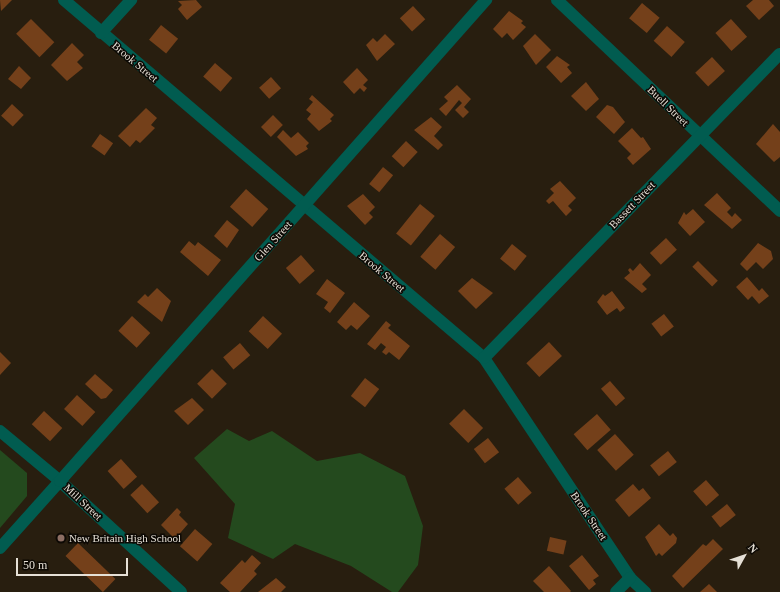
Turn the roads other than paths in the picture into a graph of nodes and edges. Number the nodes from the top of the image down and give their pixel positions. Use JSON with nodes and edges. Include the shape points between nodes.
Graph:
{"nodes":[{"id":1,"x":64,"y":0,"type":"edge"},
{"id":2,"x":131,"y":0,"type":"edge"},
{"id":3,"x":486,"y":0,"type":"edge"},
{"id":4,"x":557,"y":0,"type":"edge"},
{"id":5,"x":101,"y":33,"type":"junction"},
{"id":6,"x":780,"y":54,"type":"edge"},
{"id":7,"x":699,"y":135,"type":"junction"},
{"id":8,"x":304,"y":206,"type":"junction"},
{"id":9,"x":780,"y":211,"type":"edge"},
{"id":10,"x":484,"y":358,"type":"junction"},
{"id":11,"x":0,"y":431,"type":"edge"},
{"id":12,"x":60,"y":481,"type":"junction"},
{"id":13,"x":0,"y":548,"type":"edge"},
{"id":14,"x":630,"y":578,"type":"junction"},
{"id":15,"x":181,"y":592,"type":"edge"},
{"id":16,"x":616,"y":592,"type":"edge"},
{"id":17,"x":645,"y":592,"type":"edge"}],
"edges":[{"from":1,"to":5,"type":"street","name":"Brook Street"},
{"from":2,"to":5,"type":"street"},
{"from":3,"to":8,"type":"street","name":"Glen Street"},
{"from":4,"to":7,"type":"street","name":"Buell Street"},
{"from":5,"to":8,"type":"street","name":"Brook Street"},
{"from":6,"to":7,"type":"street","name":"Bassett Street"},
{"from":7,"to":9,"type":"street","name":"Buell Street"},
{"from":7,"to":10,"type":"street","name":"Bassett Street"},
{"from":8,"to":10,"type":"street","name":"Brook Street"},
{"from":8,"to":12,"type":"street","name":"Glen Street"},
{"from":10,"to":14,"type":"street","name":"Brook Street"},
{"from":11,"to":12,"type":"street","name":"Mill Street"},
{"from":12,"to":13,"type":"street","name":"Glen Street"},
{"from":12,"to":15,"type":"street","name":"Mill Street"},
{"from":14,"to":16,"type":"street"},
{"from":14,"to":17,"type":"street","name":"Brook Street"}]}
